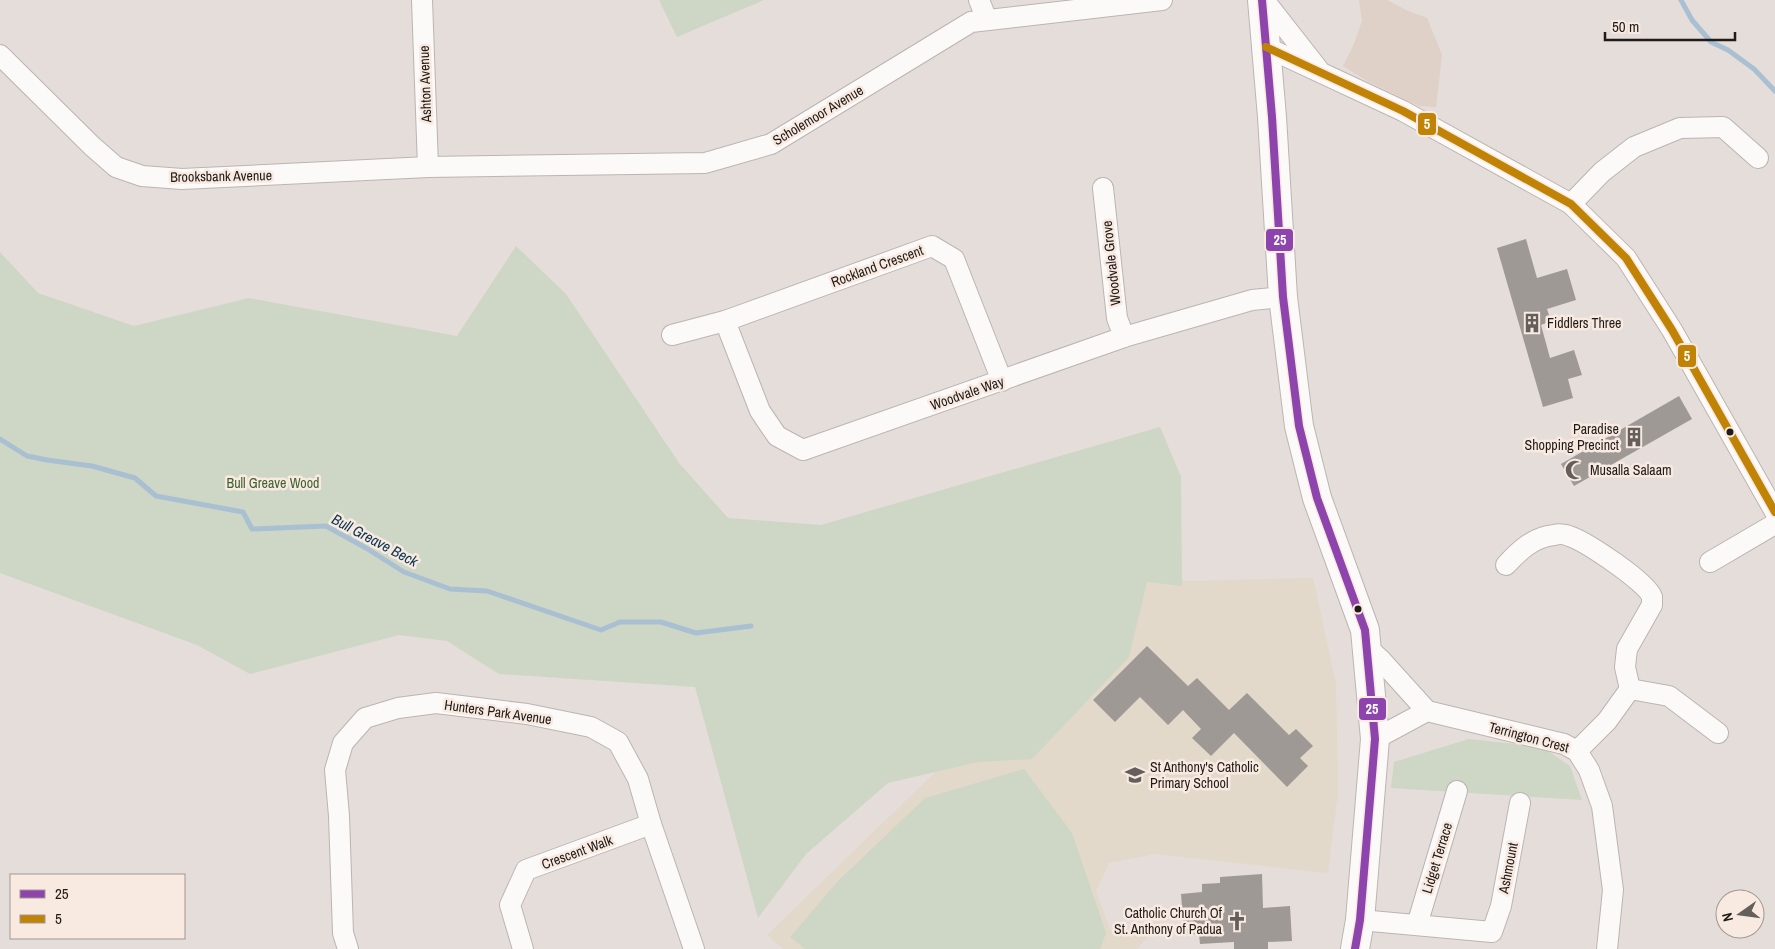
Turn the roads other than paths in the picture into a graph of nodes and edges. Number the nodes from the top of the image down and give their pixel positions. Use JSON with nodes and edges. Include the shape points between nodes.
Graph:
{"nodes":[{"id":1,"x":422,"y":0,"type":"edge"},
{"id":2,"x":979,"y":0,"type":"edge"},
{"id":3,"x":1162,"y":0,"type":"edge"},
{"id":4,"x":1263,"y":0,"type":"edge"},
{"id":5,"x":987,"y":20,"type":"junction"},
{"id":6,"x":1266,"y":47,"type":"junction"},
{"id":7,"x":0,"y":55,"type":"edge"},
{"id":8,"x":1322,"y":73,"type":"junction"},
{"id":9,"x":1758,"y":158,"type":"dead end"},
{"id":10,"x":428,"y":167,"type":"junction"},
{"id":11,"x":1103,"y":188,"type":"dead end"},
{"id":12,"x":1571,"y":204,"type":"junction"},
{"id":13,"x":1283,"y":297,"type":"junction"},
{"id":14,"x":725,"y":322,"type":"junction"},
{"id":15,"x":672,"y":335,"type":"dead end"},
{"id":16,"x":1124,"y":337,"type":"junction"},
{"id":17,"x":1002,"y":381,"type":"junction"},
{"id":18,"x":1769,"y":487,"type":"edge"},
{"id":19,"x":1775,"y":512,"type":"edge"},
{"id":20,"x":1775,"y":524,"type":"edge"},
{"id":21,"x":1710,"y":562,"type":"dead end"},
{"id":22,"x":1506,"y":565,"type":"dead end"},
{"id":23,"x":1367,"y":648,"type":"junction"},
{"id":24,"x":1630,"y":689,"type":"junction"},
{"id":25,"x":1427,"y":711,"type":"junction"},
{"id":26,"x":1718,"y":733,"type":"dead end"},
{"id":27,"x":1375,"y":739,"type":"junction"},
{"id":28,"x":1577,"y":751,"type":"junction"},
{"id":29,"x":1457,"y":791,"type":"dead end"},
{"id":30,"x":1520,"y":803,"type":"dead end"},
{"id":31,"x":651,"y":824,"type":"junction"},
{"id":32,"x":1360,"y":920,"type":"junction"},
{"id":33,"x":1417,"y":925,"type":"junction"},
{"id":34,"x":348,"y":949,"type":"edge"},
{"id":35,"x":523,"y":949,"type":"edge"},
{"id":36,"x":694,"y":949,"type":"edge"},
{"id":37,"x":1355,"y":949,"type":"edge"},
{"id":38,"x":1607,"y":949,"type":"edge"}],
"edges":[{"from":1,"to":10,"type":"street","name":"Ashton Avenue"},
{"from":2,"to":5,"type":"street"},
{"from":3,"to":5,"type":"street","name":"Scholemoor Avenue"},
{"from":4,"to":6,"type":"street"},
{"from":4,"to":8,"type":"street"},
{"from":5,"to":10,"type":"street","name":"Scholemoor Avenue","via":[[971,22],[771,144],[705,163]]},
{"from":6,"to":8,"type":"street"},
{"from":6,"to":13,"type":"street"},
{"from":7,"to":10,"type":"street","name":"Brooksbank Avenue","via":[[98,152],[116,167],[142,176],[182,179]]},
{"from":8,"to":12,"type":"street","via":[[1403,111]]},
{"from":9,"to":12,"type":"street","via":[[1723,127],[1680,128],[1634,147],[1602,172]]},
{"from":11,"to":16,"type":"street","name":"Woodvale Grove","via":[[1117,318]]},
{"from":12,"to":18,"type":"street","via":[[1626,258]]},
{"from":13,"to":16,"type":"street","name":"Woodvale Way","via":[[1252,300]]},
{"from":13,"to":23,"type":"street","via":[[1299,426],[1317,498],[1365,630]]},
{"from":14,"to":15,"type":"street","name":"Rockland Crescent"},
{"from":14,"to":17,"type":"street","name":"Woodvale Way","via":[[760,411],[777,436],[803,450]]},
{"from":14,"to":17,"type":"street","name":"Rockland Crescent","via":[[932,246],[954,259]]},
{"from":16,"to":17,"type":"street","name":"Woodvale Way"},
{"from":18,"to":19,"type":"street"},
{"from":20,"to":21,"type":"street"},
{"from":22,"to":24,"type":"street","via":[[1524,547],[1541,538],[1554,534],[1568,536],[1614,561],[1644,587],[1652,597],[1652,605],[1627,649],[1625,667]]},
{"from":23,"to":25,"type":"street"},
{"from":23,"to":27,"type":"street"},
{"from":24,"to":26,"type":"street","via":[[1669,696]]},
{"from":24,"to":28,"type":"street","via":[[1607,721]]},
{"from":25,"to":27,"type":"street"},
{"from":25,"to":28,"type":"street","name":"Terrington Crest","via":[[1564,744]]},
{"from":27,"to":32,"type":"street"},
{"from":28,"to":38,"type":"street","name":"Terrington Crest","via":[[1589,770],[1602,806],[1613,890]]},
{"from":29,"to":33,"type":"street","name":"Lidget Terrace"},
{"from":30,"to":33,"type":"street","name":"Ashmount","via":[[1501,906],[1492,932]]},
{"from":31,"to":34,"type":"street","name":"Hunters Park Avenue","via":[[638,779],[618,742],[591,727],[527,714],[436,703],[398,708],[365,718],[344,743],[334,770],[343,933]]},
{"from":31,"to":35,"type":"street","name":"Crescent Walk","via":[[526,870],[510,905]]},
{"from":31,"to":36,"type":"street","name":"Hunters Park Avenue"},
{"from":32,"to":33,"type":"street"},
{"from":32,"to":37,"type":"street"}]}
